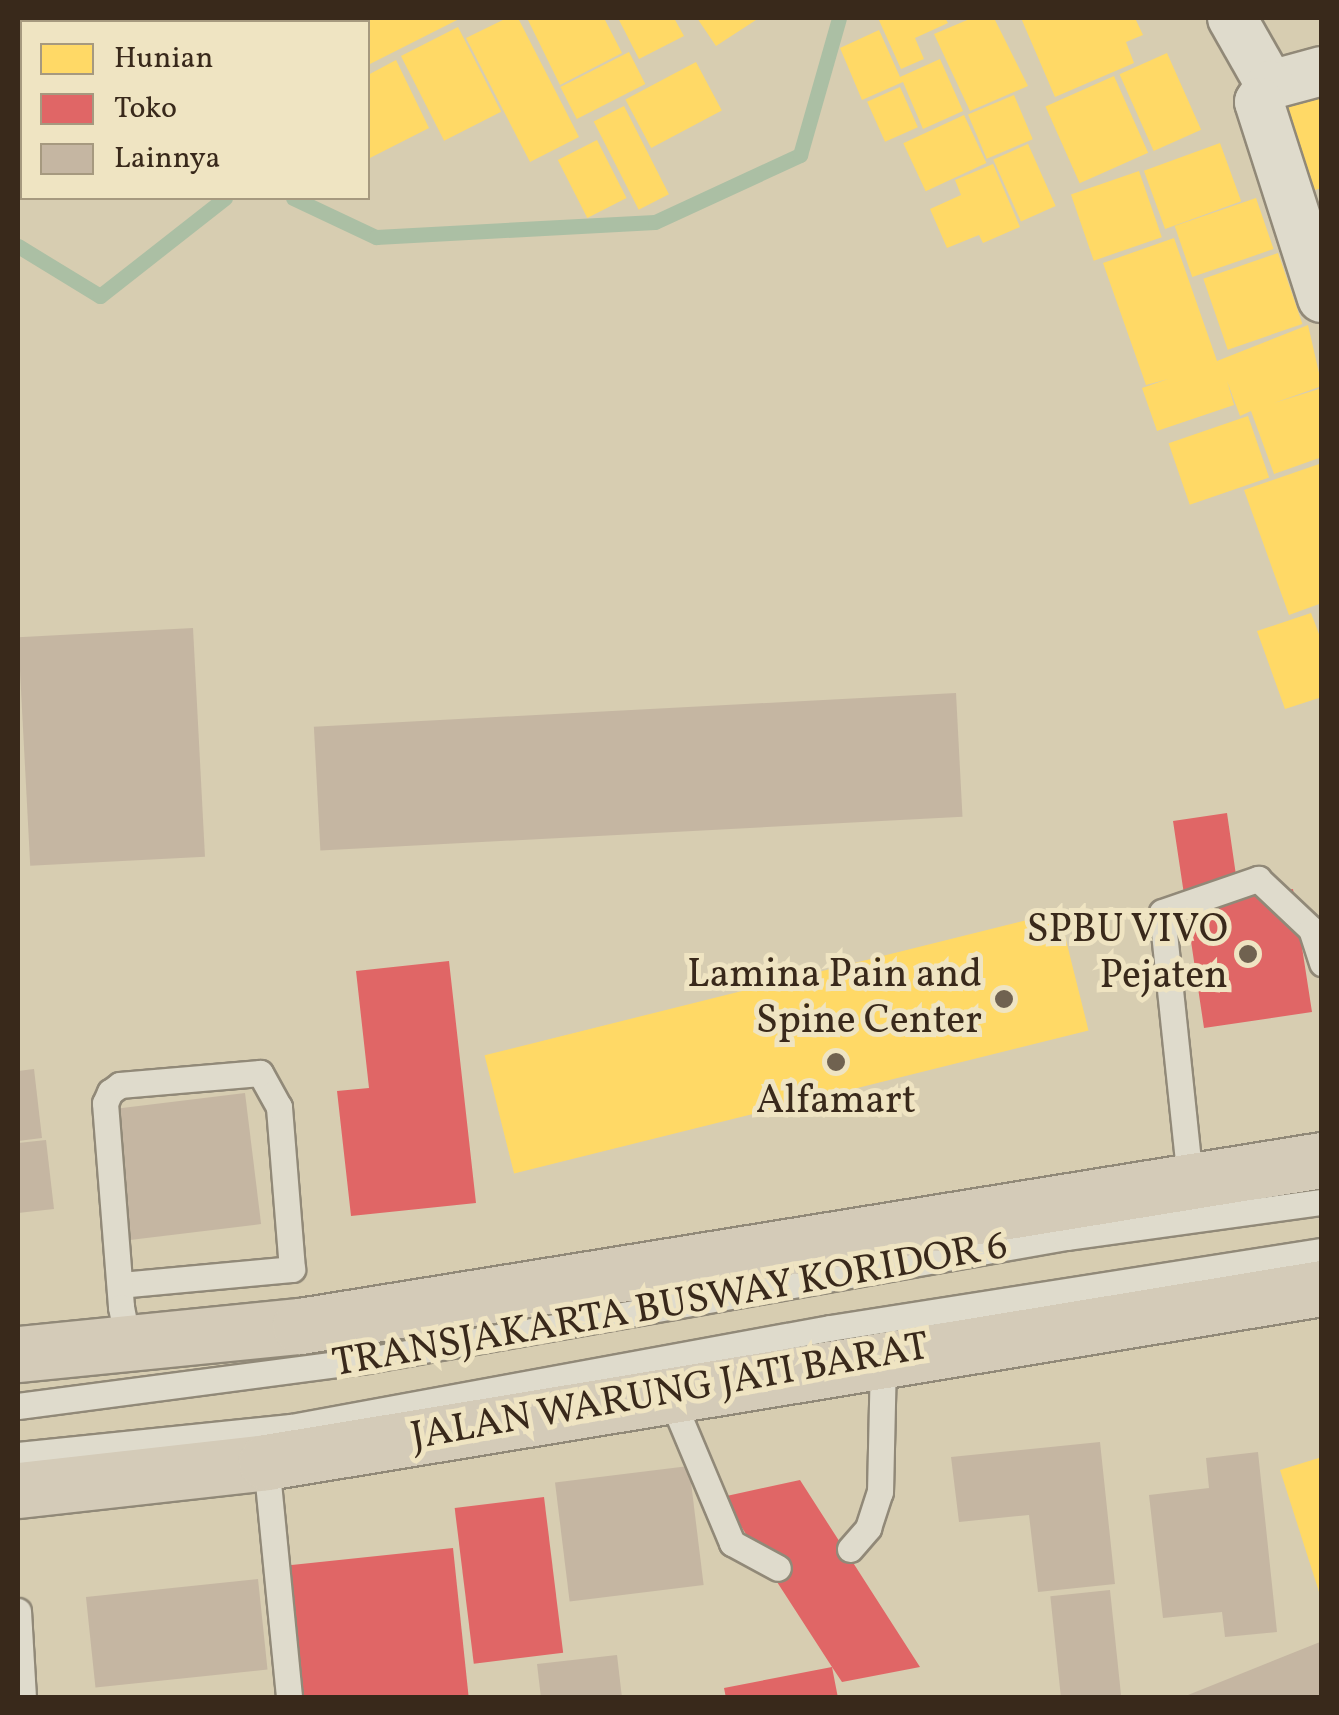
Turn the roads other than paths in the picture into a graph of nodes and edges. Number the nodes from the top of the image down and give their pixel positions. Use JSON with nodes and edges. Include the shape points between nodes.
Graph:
{"nodes":[{"id":1,"x":1232,"y":18,"type":"edge"},
{"id":2,"x":1322,"y":70,"type":"edge"},
{"id":3,"x":1264,"y":94,"type":"junction"},
{"id":4,"x":1322,"y":298,"type":"edge"},
{"id":5,"x":1322,"y":963,"type":"edge"},
{"id":6,"x":1322,"y":1160,"type":"edge"},
{"id":7,"x":1190,"y":1180,"type":"junction"},
{"id":8,"x":1322,"y":1202,"type":"edge"},
{"id":9,"x":1322,"y":1251,"type":"edge"},
{"id":10,"x":292,"y":1269,"type":"junction"},
{"id":11,"x":120,"y":1285,"type":"junction"},
{"id":12,"x":1322,"y":1288,"type":"edge"},
{"id":13,"x":300,"y":1326,"type":"junction"},
{"id":14,"x":129,"y":1347,"type":"junction"},
{"id":15,"x":18,"y":1354,"type":"edge"},
{"id":16,"x":883,"y":1357,"type":"junction"},
{"id":17,"x":668,"y":1393,"type":"junction"},
{"id":18,"x":18,"y":1406,"type":"edge"},
{"id":19,"x":18,"y":1454,"type":"edge"},
{"id":20,"x":266,"y":1462,"type":"junction"},
{"id":21,"x":18,"y":1490,"type":"edge"},
{"id":22,"x":850,"y":1549,"type":"dead end"},
{"id":23,"x":778,"y":1568,"type":"dead end"},
{"id":24,"x":18,"y":1610,"type":"edge"},
{"id":25,"x":23,"y":1698,"type":"edge"},
{"id":26,"x":289,"y":1698,"type":"edge"}],
"edges":[{"from":1,"to":3,"type":"street"},
{"from":2,"to":3,"type":"street"},
{"from":3,"to":4,"type":"street"},
{"from":5,"to":7,"type":"lane","via":[[1311,929],[1258,879],[1162,912]]},
{"from":6,"to":7,"type":"main road"},
{"from":7,"to":13,"type":"main road"},
{"from":8,"to":18,"type":"lane","name":"TRANSJAKARTA BUSWAY KORIDOR 6","via":[[1066,1238],[367,1360]]},
{"from":9,"to":19,"type":"lane","name":"TRANSJAKARTA BUSWAY KORIDOR 6","via":[[830,1328],[291,1427]]},
{"from":10,"to":11,"type":"lane"},
{"from":10,"to":11,"type":"lane","via":[[279,1106],[260,1073],[246,1070],[120,1085],[110,1092],[105,1103]]},
{"from":10,"to":13,"type":"lane"},
{"from":11,"to":14,"type":"lane"},
{"from":12,"to":16,"type":"main road","name":"JALAN WARUNG JATI BARAT"},
{"from":13,"to":14,"type":"main road"},
{"from":14,"to":15,"type":"main road"},
{"from":16,"to":17,"type":"main road","name":"JALAN WARUNG JATI BARAT"},
{"from":16,"to":22,"type":"lane","via":[[880,1492],[868,1528]]},
{"from":17,"to":20,"type":"main road","name":"JALAN WARUNG JATI BARAT"},
{"from":17,"to":23,"type":"lane","via":[[732,1542]]},
{"from":20,"to":21,"type":"main road","name":"JALAN WARUNG JATI BARAT"},
{"from":20,"to":26,"type":"lane"},
{"from":24,"to":25,"type":"lane"}]}
